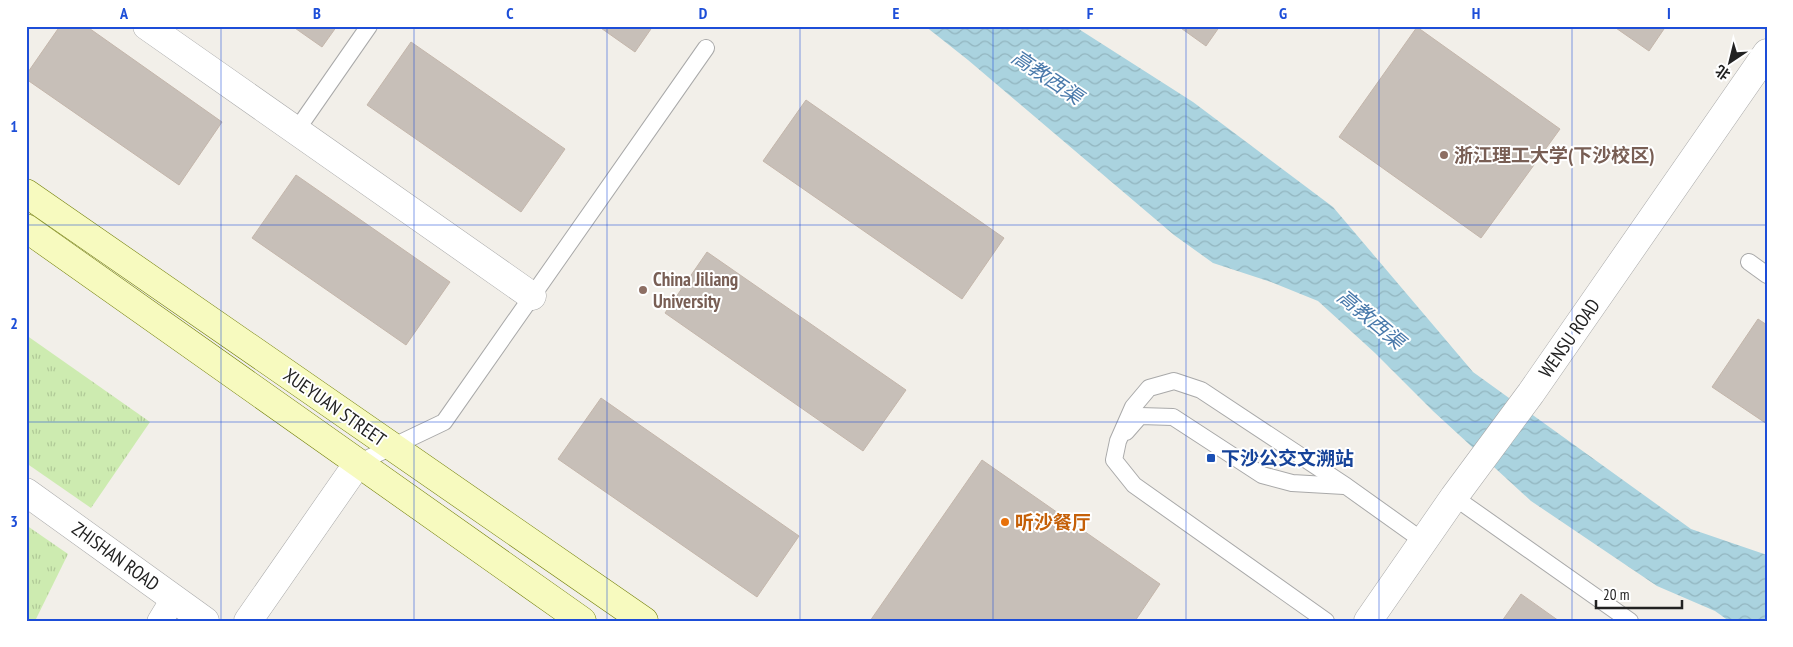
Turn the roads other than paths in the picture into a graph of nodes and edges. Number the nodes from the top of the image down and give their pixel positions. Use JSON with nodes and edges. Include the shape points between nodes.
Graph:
{"nodes":[{"id":1,"x":147,"y":26,"type":"edge"},
{"id":2,"x":369,"y":26,"type":"edge"},
{"id":3,"x":706,"y":48,"type":"dead end"},
{"id":4,"x":1767,"y":53,"type":"edge"},
{"id":5,"x":296,"y":131,"type":"junction"},
{"id":6,"x":26,"y":193,"type":"edge"},
{"id":7,"x":26,"y":228,"type":"edge"},
{"id":8,"x":1749,"y":262,"type":"dead end"},
{"id":9,"x":1767,"y":275,"type":"edge"},
{"id":10,"x":532,"y":296,"type":"junction"},
{"id":11,"x":1118,"y":442,"type":"junction"},
{"id":12,"x":393,"y":446,"type":"junction"},
{"id":13,"x":358,"y":463,"type":"junction"},
{"id":14,"x":1346,"y":486,"type":"junction"},
{"id":15,"x":26,"y":492,"type":"edge"},
{"id":16,"x":1454,"y":498,"type":"junction"},
{"id":17,"x":1423,"y":541,"type":"junction"},
{"id":18,"x":174,"y":598,"type":"junction"},
{"id":19,"x":160,"y":621,"type":"edge"},
{"id":20,"x":205,"y":621,"type":"edge"},
{"id":21,"x":248,"y":621,"type":"edge"},
{"id":22,"x":582,"y":621,"type":"edge"},
{"id":23,"x":644,"y":621,"type":"edge"},
{"id":24,"x":1326,"y":621,"type":"edge"},
{"id":25,"x":1368,"y":621,"type":"edge"},
{"id":26,"x":1630,"y":621,"type":"edge"}],
"edges":[{"from":1,"to":5,"type":"street"},
{"from":2,"to":5,"type":"lane"},
{"from":3,"to":10,"type":"lane"},
{"from":4,"to":16,"type":"street","name":"WENSU ROAD","via":[[1532,393]]},
{"from":5,"to":10,"type":"street"},
{"from":6,"to":12,"type":"main road","name":"XUEYUAN STREET"},
{"from":7,"to":13,"type":"main road","name":"XUEYUAN STREET"},
{"from":8,"to":9,"type":"lane"},
{"from":10,"to":12,"type":"lane","via":[[444,422]]},
{"from":11,"to":14,"type":"lane","via":[[1140,416],[1173,417],[1262,475],[1292,483]]},
{"from":11,"to":14,"type":"lane","via":[[1133,406],[1149,388],[1174,381],[1201,390]]},
{"from":11,"to":24,"type":"lane","via":[[1114,460],[1134,485]]},
{"from":12,"to":13,"type":"lane"},
{"from":12,"to":23,"type":"main road","name":"XUEYUAN STREET"},
{"from":13,"to":21,"type":"street"},
{"from":13,"to":22,"type":"main road","name":"XUEYUAN STREET"},
{"from":14,"to":17,"type":"lane"},
{"from":15,"to":18,"type":"street","name":"ZHISHAN ROAD"},
{"from":16,"to":17,"type":"street","name":"WENSU ROAD"},
{"from":16,"to":26,"type":"lane"},
{"from":17,"to":25,"type":"street","name":"WENSU ROAD"},
{"from":18,"to":19,"type":"street"},
{"from":18,"to":20,"type":"street","name":"ZHISHAN ROAD"}]}
